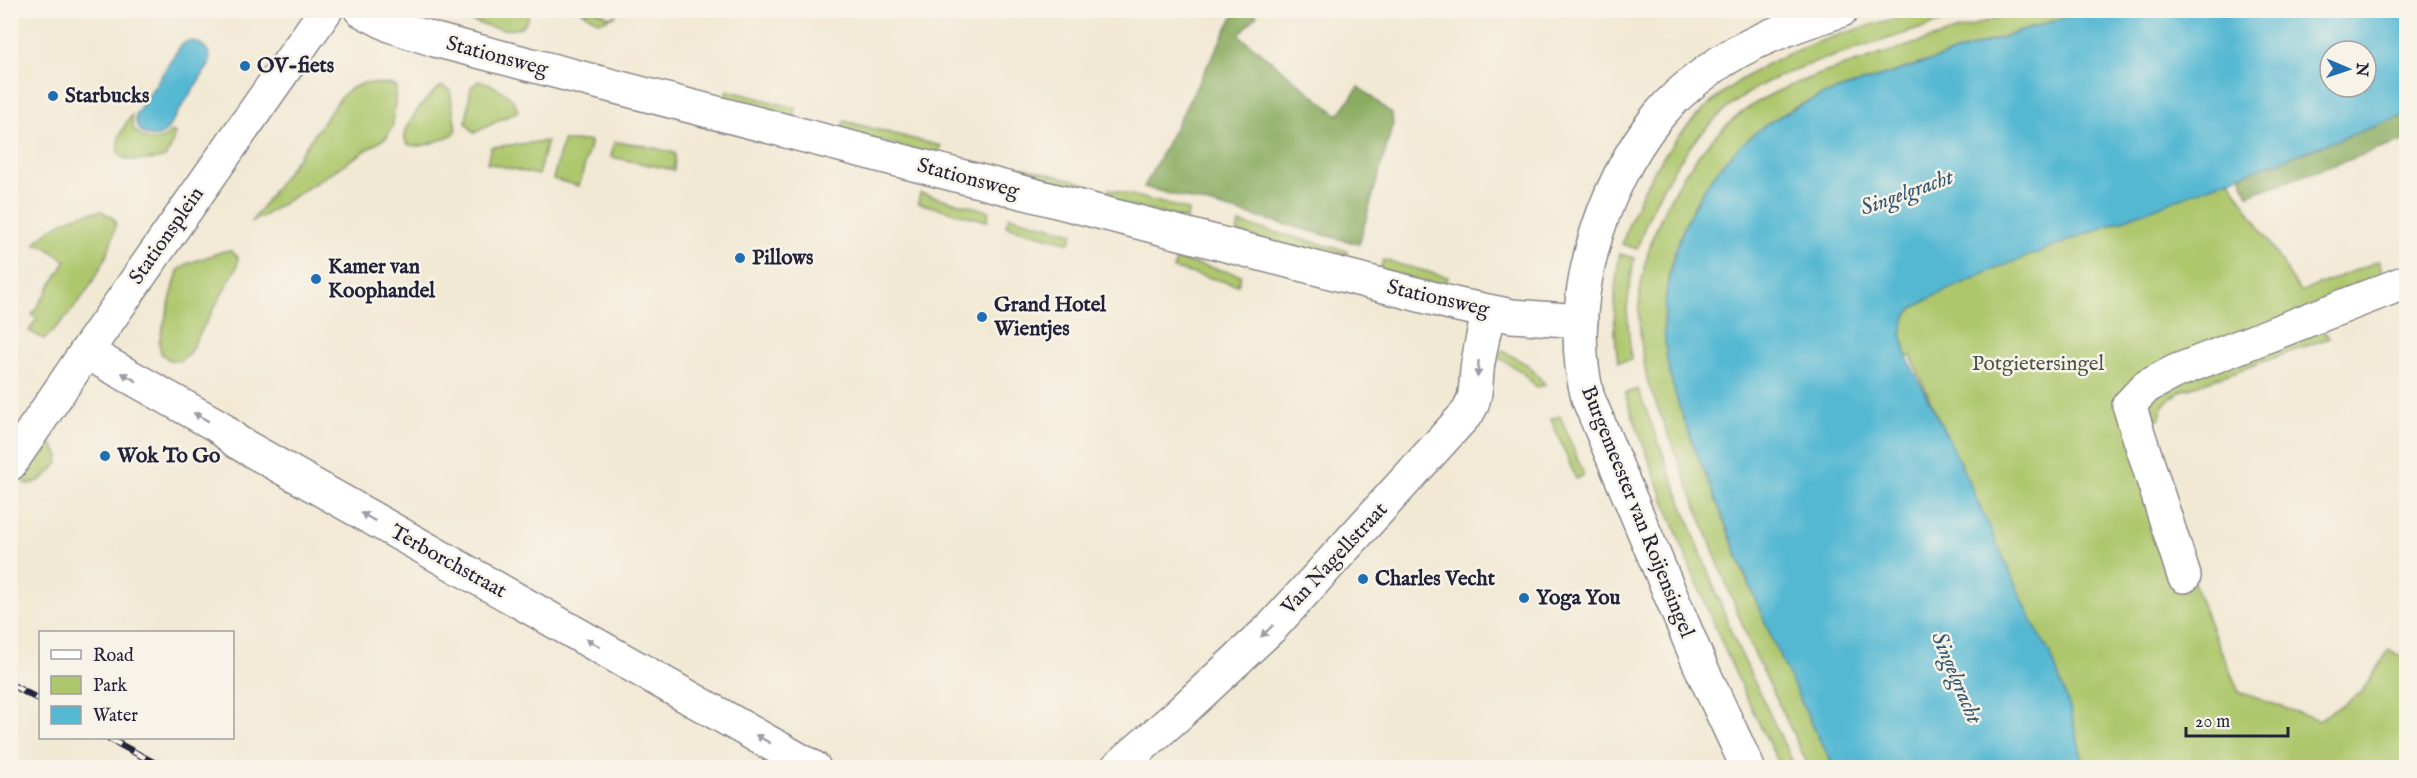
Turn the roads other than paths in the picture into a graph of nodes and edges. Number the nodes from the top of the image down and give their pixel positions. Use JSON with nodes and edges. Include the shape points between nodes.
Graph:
{"nodes":[{"id":1,"x":326,"y":10,"type":"edge"},
{"id":2,"x":361,"y":10,"type":"edge"},
{"id":3,"x":1842,"y":10,"type":"edge"},
{"id":4,"x":2406,"y":282,"type":"edge"},
{"id":5,"x":1489,"y":312,"type":"junction"},
{"id":6,"x":1581,"y":321,"type":"junction"},
{"id":7,"x":86,"y":352,"type":"junction"},
{"id":8,"x":10,"y":464,"type":"edge"},
{"id":9,"x":2184,"y":576,"type":"dead end"},
{"id":10,"x":814,"y":768,"type":"edge"},
{"id":11,"x":1117,"y":768,"type":"edge"},
{"id":12,"x":1748,"y":768,"type":"edge"}],
"edges":[{"from":1,"to":7,"type":"street","name":"Stationsplein"},
{"from":2,"to":5,"type":"street","name":"Stationsweg","via":[[426,38]]},
{"from":3,"to":6,"type":"street","name":"Burgemeester van Roijensingel","via":[[1778,32],[1736,52],[1696,80],[1659,115],[1642,138],[1598,228],[1587,266]]},
{"from":4,"to":9,"type":"street","via":[[2174,372],[2146,387],[2130,405]]},
{"from":5,"to":6,"type":"street","name":"Stationsweg"},
{"from":5,"to":11,"type":"street","name":"Van Nagellstraat","one_way":true,"via":[[1478,360],[1476,392],[1468,412],[1273,626]]},
{"from":6,"to":12,"type":"street","name":"Burgemeester van Roijensingel","via":[[1581,359],[1588,398]]},
{"from":7,"to":8,"type":"street","name":"Stationsplein"},
{"from":10,"to":7,"type":"street","name":"Terborchstraat","one_way":true,"via":[[237,442],[218,426]]}]}
